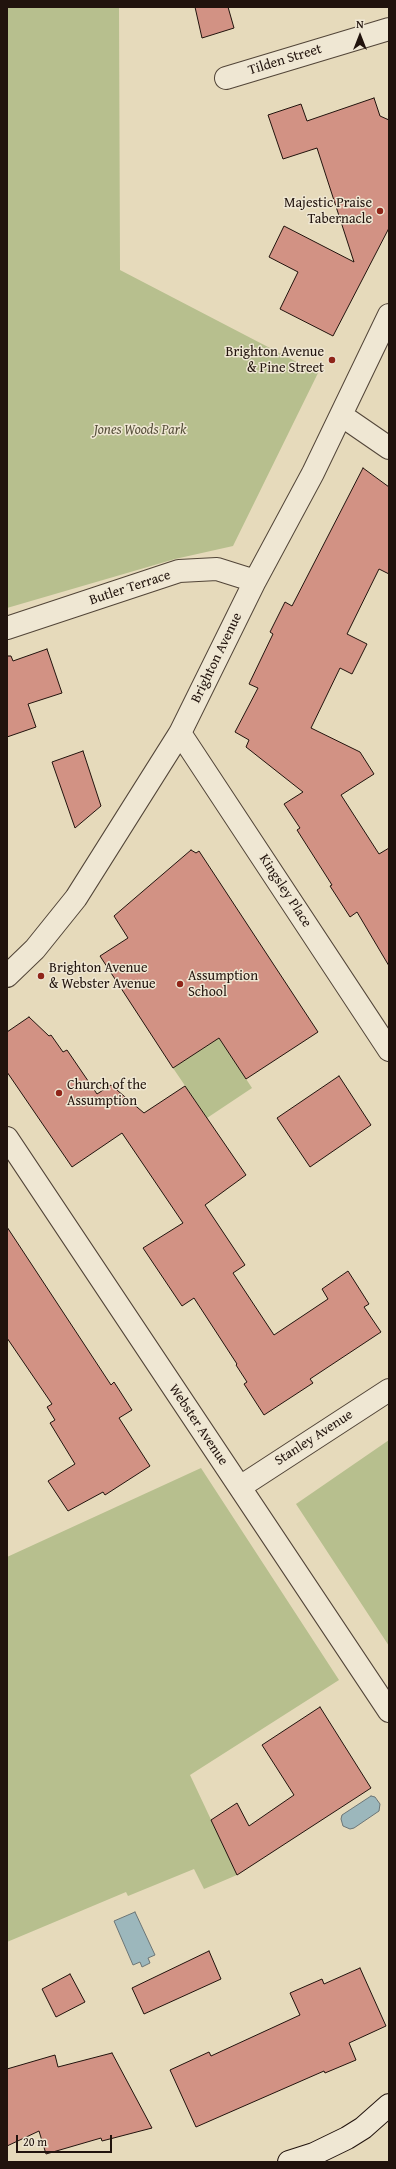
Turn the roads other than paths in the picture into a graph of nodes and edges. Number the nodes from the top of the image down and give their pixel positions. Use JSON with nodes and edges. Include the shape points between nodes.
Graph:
{"nodes":[{"id":1,"x":389,"y":29,"type":"edge"},
{"id":2,"x":226,"y":78,"type":"dead end"},
{"id":3,"x":389,"y":315,"type":"edge"},
{"id":4,"x":341,"y":414,"type":"junction"},
{"id":5,"x":389,"y":448,"type":"edge"},
{"id":6,"x":255,"y":581,"type":"junction"},
{"id":7,"x":7,"y":628,"type":"edge"},
{"id":8,"x":180,"y":733,"type":"junction"},
{"id":9,"x":7,"y":976,"type":"edge"},
{"id":10,"x":389,"y":1050,"type":"edge"},
{"id":11,"x":7,"y":1138,"type":"edge"},
{"id":12,"x":389,"y":1390,"type":"edge"},
{"id":13,"x":240,"y":1487,"type":"junction"},
{"id":14,"x":389,"y":1711,"type":"edge"},
{"id":15,"x":389,"y":2104,"type":"edge"},
{"id":16,"x":289,"y":2162,"type":"edge"}],
"edges":[{"from":1,"to":2,"type":"street","name":"Tilden Street"},
{"from":3,"to":4,"type":"street","name":"Brighton Avenue"},
{"from":4,"to":5,"type":"street"},
{"from":4,"to":6,"type":"street","name":"Brighton Avenue"},
{"from":6,"to":7,"type":"street","name":"Butler Terrace","via":[[217,569],[178,572]]},
{"from":6,"to":8,"type":"street","name":"Brighton Avenue"},
{"from":8,"to":9,"type":"street","name":"Brighton Avenue","via":[[76,898],[35,949]]},
{"from":8,"to":10,"type":"street","name":"Kingsley Place"},
{"from":11,"to":13,"type":"street","name":"Webster Avenue"},
{"from":12,"to":13,"type":"street","name":"Stanley Avenue"},
{"from":13,"to":14,"type":"street","name":"Webster Avenue"},
{"from":15,"to":16,"type":"street","via":[[363,2128],[347,2138],[314,2154]]}]}
